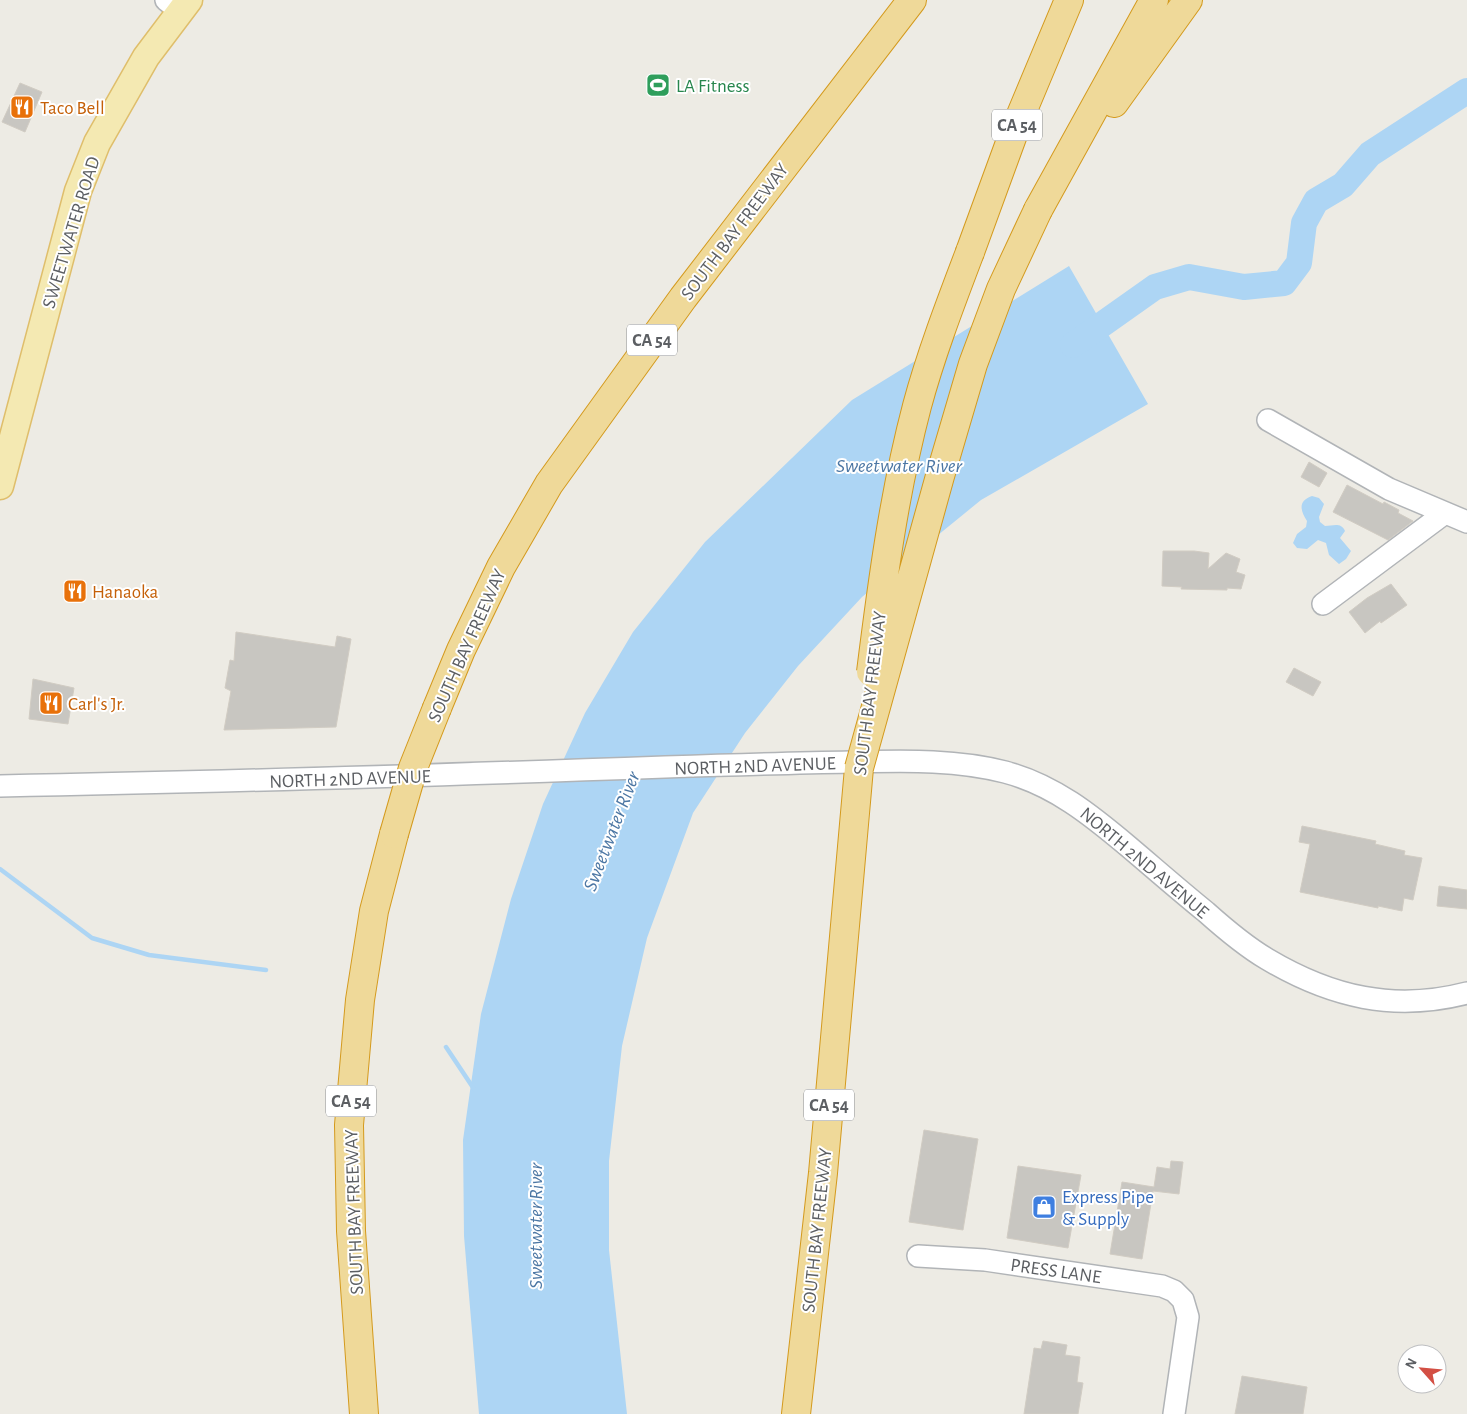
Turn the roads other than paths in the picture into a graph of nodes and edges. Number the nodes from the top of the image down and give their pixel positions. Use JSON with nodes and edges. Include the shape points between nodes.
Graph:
{"nodes":[{"id":1,"x":903,"y":0,"type":"edge"},
{"id":2,"x":912,"y":0,"type":"edge"},
{"id":3,"x":1069,"y":0,"type":"edge"},
{"id":4,"x":1154,"y":0,"type":"edge"},
{"id":5,"x":1188,"y":0,"type":"edge"},
{"id":6,"x":178,"y":4,"type":"edge"},
{"id":7,"x":873,"y":50,"type":"junction"},
{"id":8,"x":1059,"y":172,"type":"junction"},
{"id":9,"x":1268,"y":420,"type":"dead end"},
{"id":10,"x":0,"y":486,"type":"edge"},
{"id":11,"x":1445,"y":513,"type":"junction"},
{"id":12,"x":1467,"y":522,"type":"edge"},
{"id":13,"x":1324,"y":604,"type":"dead end"},
{"id":14,"x":860,"y":768,"type":"junction"},
{"id":15,"x":0,"y":786,"type":"edge"},
{"id":16,"x":1467,"y":993,"type":"edge"},
{"id":17,"x":918,"y":1256,"type":"dead end"},
{"id":18,"x":361,"y":1370,"type":"junction"},
{"id":19,"x":353,"y":1414,"type":"edge"},
{"id":20,"x":364,"y":1414,"type":"edge"},
{"id":21,"x":796,"y":1414,"type":"edge"},
{"id":22,"x":1174,"y":1414,"type":"edge"}],
"edges":[{"from":1,"to":7,"type":"highway"},
{"from":2,"to":7,"type":"highway","name":"SOUTH BAY FREEWAY","number":"CA 54"},
{"from":3,"to":14,"type":"highway","name":"SOUTH BAY FREEWAY","number":"CA 54","bridge":true,"via":[[1015,130],[947,312],[917,406],[877,621]]},
{"from":4,"to":8,"type":"highway"},
{"from":5,"to":8,"type":"highway"},
{"from":6,"to":10,"type":"main road","name":"SWEETWATER ROAD","via":[[98,143],[78,191]]},
{"from":7,"to":18,"type":"highway","name":"SOUTH BAY FREEWAY","number":"CA 54","bridge":true,"via":[[683,298],[550,484],[501,567],[436,708],[394,834],[374,911],[360,1000],[349,1125],[351,1231]]},
{"from":8,"to":14,"type":"highway","bridge":true,"via":[[1001,289],[973,364]]},
{"from":9,"to":11,"type":"street","via":[[1389,489]]},
{"from":11,"to":12,"type":"street"},
{"from":11,"to":13,"type":"street"},
{"from":14,"to":21,"type":"highway","name":"SOUTH BAY FREEWAY","number":"CA 54","via":[[823,1173]]},
{"from":15,"to":16,"type":"street","name":"NORTH 2ND AVENUE","via":[[236,782],[817,762],[917,761],[991,768],[1036,782],[1066,798],[1232,934],[1266,959],[1303,978],[1356,998],[1383,1001],[1413,1002]]},
{"from":17,"to":22,"type":"street","name":"PRESS LANE","via":[[985,1260],[1162,1286],[1174,1291],[1186,1305],[1188,1317]]},
{"from":18,"to":19,"type":"highway"},
{"from":18,"to":20,"type":"highway","name":"SOUTH BAY FREEWAY","number":"CA 54"}]}
